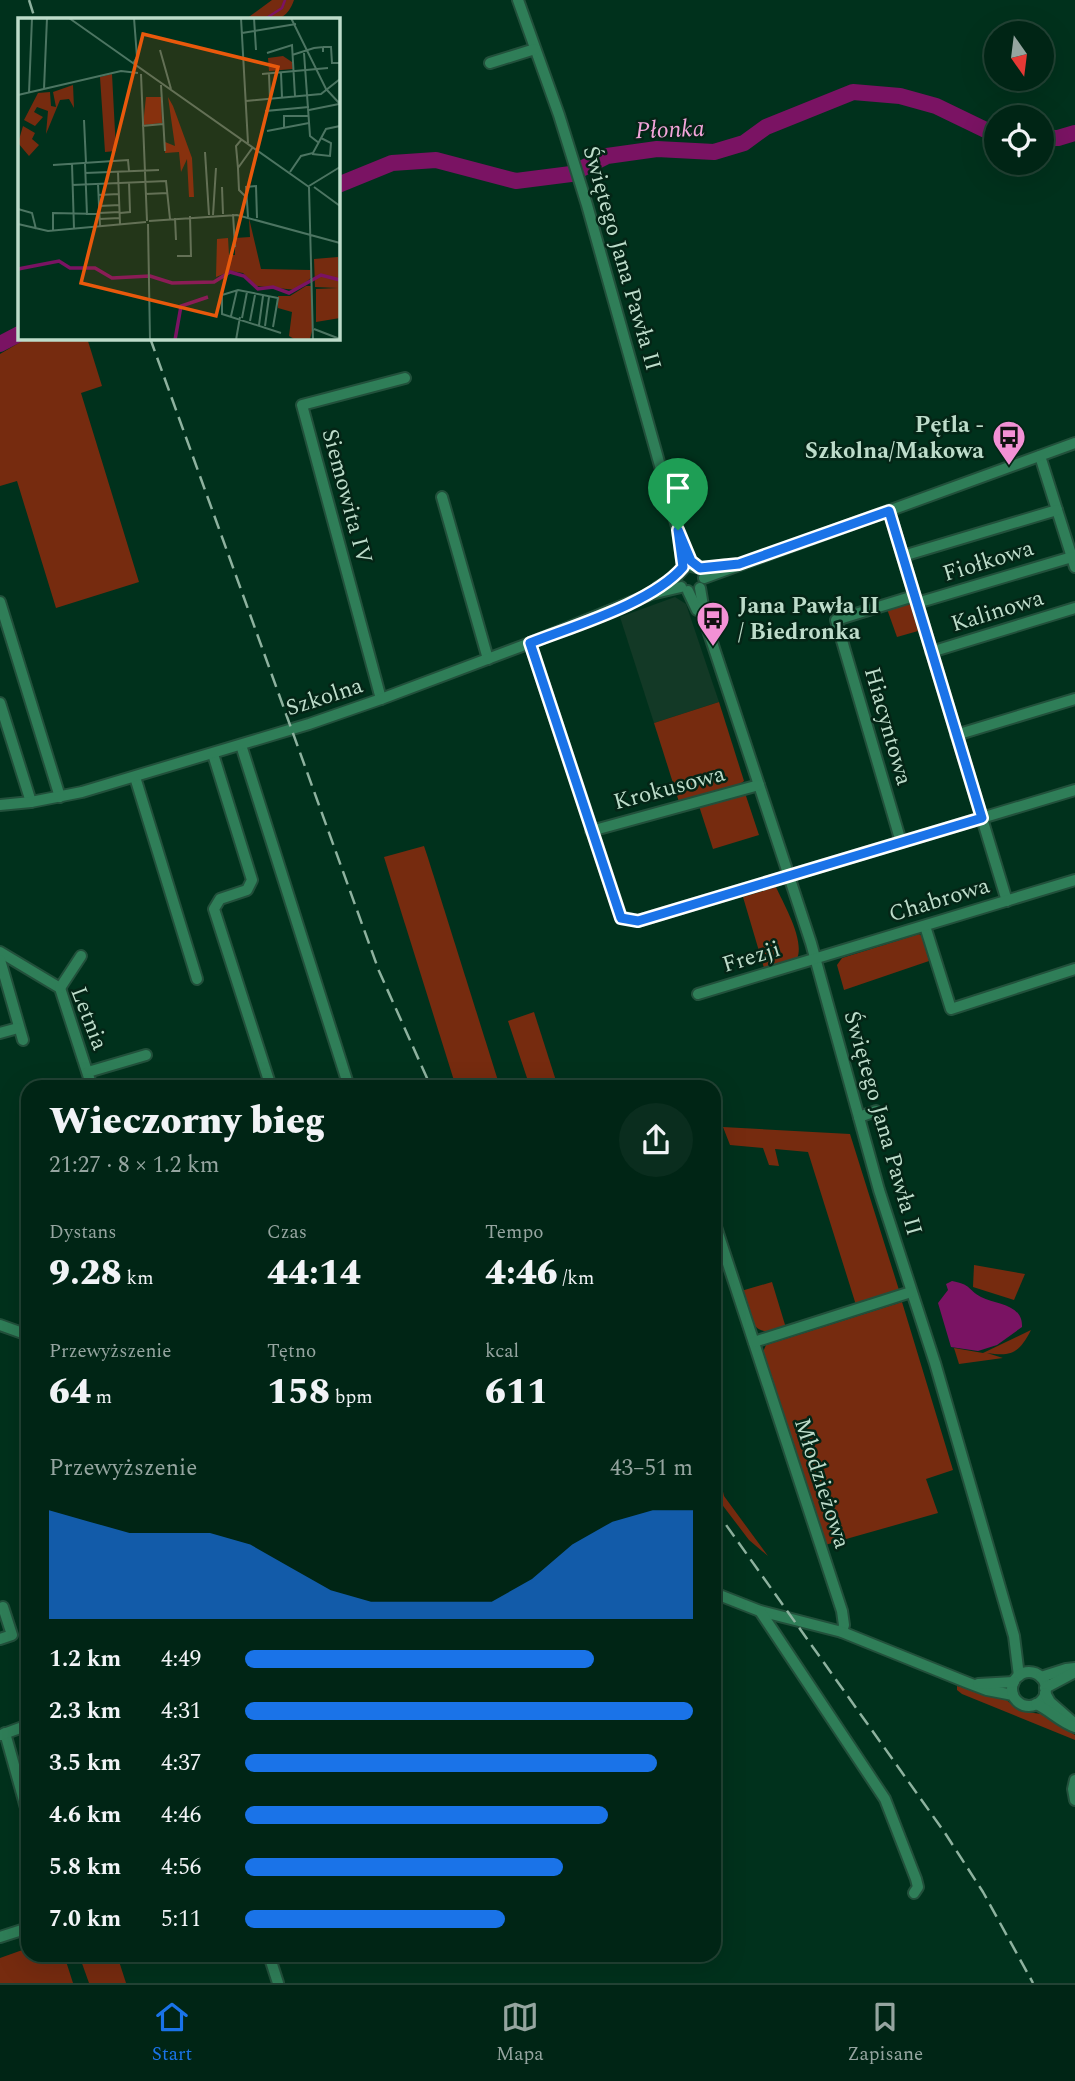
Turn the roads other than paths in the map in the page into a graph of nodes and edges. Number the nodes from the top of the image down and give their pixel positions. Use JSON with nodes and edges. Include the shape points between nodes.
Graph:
{"nodes":[{"id":1,"x":518,"y":0,"type":"edge"},
{"id":2,"x":535,"y":49,"type":"junction"},
{"id":3,"x":490,"y":63,"type":"dead end"},
{"id":4,"x":405,"y":378,"type":"dead end"},
{"id":5,"x":1075,"y":443,"type":"edge"},
{"id":6,"x":1040,"y":456,"type":"junction"},
{"id":7,"x":442,"y":497,"type":"dead end"},
{"id":8,"x":1057,"y":510,"type":"junction"},
{"id":9,"x":889,"y":511,"type":"junction"},
{"id":10,"x":1073,"y":555,"type":"edge"},
{"id":11,"x":903,"y":556,"type":"junction"},
{"id":12,"x":691,"y":577,"type":"junction"},
{"id":13,"x":915,"y":600,"type":"junction"},
{"id":14,"x":0,"y":602,"type":"edge"},
{"id":15,"x":1075,"y":608,"type":"edge"},
{"id":16,"x":530,"y":643,"type":"junction"},
{"id":17,"x":931,"y":652,"type":"junction"},
{"id":18,"x":488,"y":659,"type":"junction"},
{"id":19,"x":381,"y":699,"type":"junction"},
{"id":20,"x":1075,"y":699,"type":"edge"},
{"id":21,"x":0,"y":703,"type":"edge"},
{"id":22,"x":956,"y":735,"type":"junction"},
{"id":23,"x":241,"y":745,"type":"junction"},
{"id":24,"x":213,"y":754,"type":"junction"},
{"id":25,"x":135,"y":777,"type":"junction"},
{"id":26,"x":759,"y":785,"type":"junction"},
{"id":27,"x":1075,"y":790,"type":"edge"},
{"id":28,"x":60,"y":797,"type":"junction"},
{"id":29,"x":31,"y":802,"type":"junction"},
{"id":30,"x":0,"y":805,"type":"edge"},
{"id":31,"x":982,"y":818,"type":"junction"},
{"id":32,"x":591,"y":831,"type":"junction"},
{"id":33,"x":901,"y":842,"type":"junction"},
{"id":34,"x":789,"y":876,"type":"junction"},
{"id":35,"x":1075,"y":880,"type":"edge"},
{"id":36,"x":1007,"y":901,"type":"junction"},
{"id":37,"x":925,"y":926,"type":"junction"},
{"id":38,"x":0,"y":952,"type":"edge"},
{"id":39,"x":81,"y":956,"type":"dead end"},
{"id":40,"x":815,"y":959,"type":"junction"},
{"id":41,"x":0,"y":960,"type":"edge"},
{"id":42,"x":1075,"y":970,"type":"edge"},
{"id":43,"x":197,"y":979,"type":"dead end"},
{"id":44,"x":60,"y":988,"type":"junction"},
{"id":45,"x":698,"y":994,"type":"dead end"},
{"id":46,"x":18,"y":1028,"type":"junction"},
{"id":47,"x":0,"y":1033,"type":"edge"},
{"id":48,"x":23,"y":1040,"type":"dead end"},
{"id":49,"x":146,"y":1055,"type":"dead end"},
{"id":50,"x":88,"y":1072,"type":"junction"},
{"id":51,"x":90,"y":1080,"type":"edge"},
{"id":52,"x":269,"y":1080,"type":"edge"},
{"id":53,"x":347,"y":1080,"type":"edge"},
{"id":54,"x":876,"y":1111,"type":"dead end"},
{"id":55,"x":859,"y":1117,"type":"junction"},
{"id":56,"x":721,"y":1244,"type":"edge"},
{"id":57,"x":911,"y":1292,"type":"junction"},
{"id":58,"x":0,"y":1325,"type":"edge"},
{"id":59,"x":21,"y":1332,"type":"edge"},
{"id":60,"x":754,"y":1342,"type":"junction"},
{"id":61,"x":721,"y":1596,"type":"edge"},
{"id":62,"x":3,"y":1606,"type":"dead end"},
{"id":63,"x":760,"y":1612,"type":"junction"},
{"id":64,"x":842,"y":1632,"type":"junction"},
{"id":65,"x":1014,"y":1636,"type":"junction"},
{"id":66,"x":0,"y":1639,"type":"edge"},
{"id":67,"x":1075,"y":1670,"type":"edge"},
{"id":68,"x":1016,"y":1679,"type":"junction"},
{"id":69,"x":1041,"y":1683,"type":"junction"},
{"id":70,"x":975,"y":1685,"type":"junction"},
{"id":71,"x":1013,"y":1695,"type":"junction"},
{"id":72,"x":1036,"y":1704,"type":"junction"},
{"id":73,"x":1075,"y":1725,"type":"edge"},
{"id":74,"x":21,"y":1727,"type":"edge"},
{"id":75,"x":2,"y":1734,"type":"edge"},
{"id":76,"x":1075,"y":1780,"type":"edge"},
{"id":77,"x":21,"y":1793,"type":"edge"},
{"id":78,"x":1075,"y":1800,"type":"edge"},
{"id":79,"x":914,"y":1893,"type":"dead end"},
{"id":80,"x":21,"y":1930,"type":"edge"},
{"id":81,"x":0,"y":1937,"type":"edge"},
{"id":82,"x":271,"y":1962,"type":"edge"},
{"id":83,"x":278,"y":1983,"type":"edge"}],
"edges":[{"from":1,"to":2,"type":"street","name":"Świętego Jana Pawła II"},
{"from":2,"to":3,"type":"street"},
{"from":2,"to":12,"type":"street","name":"Świętego Jana Pawła II","via":[[587,205]]},
{"from":4,"to":19,"type":"street","name":"Siemowita IV","via":[[302,405]]},
{"from":5,"to":6,"type":"street","name":"Szkolna"},
{"from":6,"to":8,"type":"street"},
{"from":6,"to":9,"type":"street","name":"Szkolna"},
{"from":7,"to":18,"type":"street"},
{"from":8,"to":10,"type":"street"},
{"from":8,"to":11,"type":"street"},
{"from":9,"to":11,"type":"street","name":"Fiołkowa"},
{"from":9,"to":12,"type":"street","name":"Szkolna"},
{"from":10,"to":13,"type":"street","name":"Fiołkowa"},
{"from":11,"to":13,"type":"street","name":"Fiołkowa"},
{"from":12,"to":16,"type":"street","name":"Szkolna"},
{"from":12,"to":26,"type":"street","name":"Świętego Jana Pawła II"},
{"from":13,"to":17,"type":"street","name":"Fiołkowa"},
{"from":13,"to":33,"type":"street","name":"Hiacyntowa","via":[[836,620]]},
{"from":14,"to":28,"type":"street"},
{"from":15,"to":17,"type":"street","name":"Kalinowa"},
{"from":16,"to":18,"type":"street","name":"Szkolna"},
{"from":16,"to":32,"type":"street"},
{"from":17,"to":22,"type":"street","name":"Fiołkowa"},
{"from":18,"to":19,"type":"street","name":"Szkolna"},
{"from":19,"to":23,"type":"street","name":"Szkolna"},
{"from":20,"to":22,"type":"street"},
{"from":21,"to":29,"type":"street"},
{"from":22,"to":31,"type":"street","name":"Fiołkowa"},
{"from":23,"to":24,"type":"street","name":"Szkolna"},
{"from":23,"to":53,"type":"street"},
{"from":24,"to":25,"type":"street","name":"Szkolna"},
{"from":24,"to":52,"type":"street","via":[[252,880],[247,890],[220,899],[214,909]]},
{"from":25,"to":28,"type":"street","name":"Szkolna"},
{"from":25,"to":43,"type":"street"},
{"from":26,"to":32,"type":"street","name":"Krokusowa"},
{"from":26,"to":34,"type":"street","name":"Świętego Jana Pawła II"},
{"from":27,"to":31,"type":"street"},
{"from":28,"to":29,"type":"street","name":"Szkolna"},
{"from":29,"to":30,"type":"street","name":"Szkolna"},
{"from":31,"to":33,"type":"street"},
{"from":31,"to":36,"type":"street","name":"Fiołkowa"},
{"from":32,"to":34,"type":"street","via":[[621,918],[638,921]]},
{"from":33,"to":34,"type":"street"},
{"from":34,"to":40,"type":"street","name":"Świętego Jana Pawła II"},
{"from":35,"to":36,"type":"street","name":"Chabrowa"},
{"from":36,"to":37,"type":"street","name":"Chabrowa"},
{"from":37,"to":40,"type":"street","name":"Chabrowa"},
{"from":37,"to":42,"type":"street","via":[[951,1009]]},
{"from":38,"to":44,"type":"street","name":"Letnia"},
{"from":39,"to":44,"type":"street"},
{"from":40,"to":45,"type":"street","name":"Frezji"},
{"from":40,"to":55,"type":"street","name":"Świętego Jana Pawła II"},
{"from":41,"to":46,"type":"street"},
{"from":44,"to":50,"type":"street","name":"Letnia"},
{"from":46,"to":47,"type":"street"},
{"from":46,"to":48,"type":"street"},
{"from":49,"to":50,"type":"street"},
{"from":50,"to":51,"type":"street","name":"Letnia"},
{"from":54,"to":55,"type":"street"},
{"from":55,"to":57,"type":"street","name":"Świętego Jana Pawła II"},
{"from":56,"to":60,"type":"street","name":"Młodzieżowa"},
{"from":57,"to":60,"type":"street"},
{"from":57,"to":65,"type":"street","name":"Świętego Jana Pawła II"},
{"from":58,"to":59,"type":"street"},
{"from":60,"to":64,"type":"street","name":"Młodzieżowa","via":[[842,1611]]},
{"from":61,"to":63,"type":"street"},
{"from":62,"to":66,"type":"street","via":[[12,1635]]},
{"from":63,"to":64,"type":"street"},
{"from":63,"to":79,"type":"street","via":[[885,1799],[916,1879]]},
{"from":64,"to":70,"type":"street"},
{"from":65,"to":68,"type":"street","name":"Świętego Jana Pawła II"},
{"from":65,"to":69,"type":"street","name":"Świętego Jana Pawła II"},
{"from":67,"to":69,"type":"street","via":[[1066,1669]]},
{"from":68,"to":69,"type":"street"},
{"from":68,"to":70,"type":"street"},
{"from":68,"to":71,"type":"street","name":"Świętego Jana Pawła II"},
{"from":69,"to":72,"type":"street"},
{"from":69,"to":73,"type":"street","name":"Świętego Jana Pawła II","via":[[1051,1702]]},
{"from":70,"to":71,"type":"street"},
{"from":71,"to":72,"type":"street","via":[[1023,1704]]},
{"from":72,"to":73,"type":"street"},
{"from":74,"to":75,"type":"street"},
{"from":75,"to":77,"type":"street"},
{"from":76,"to":78,"type":"street"},
{"from":80,"to":81,"type":"street"},
{"from":82,"to":83,"type":"street"}]}
